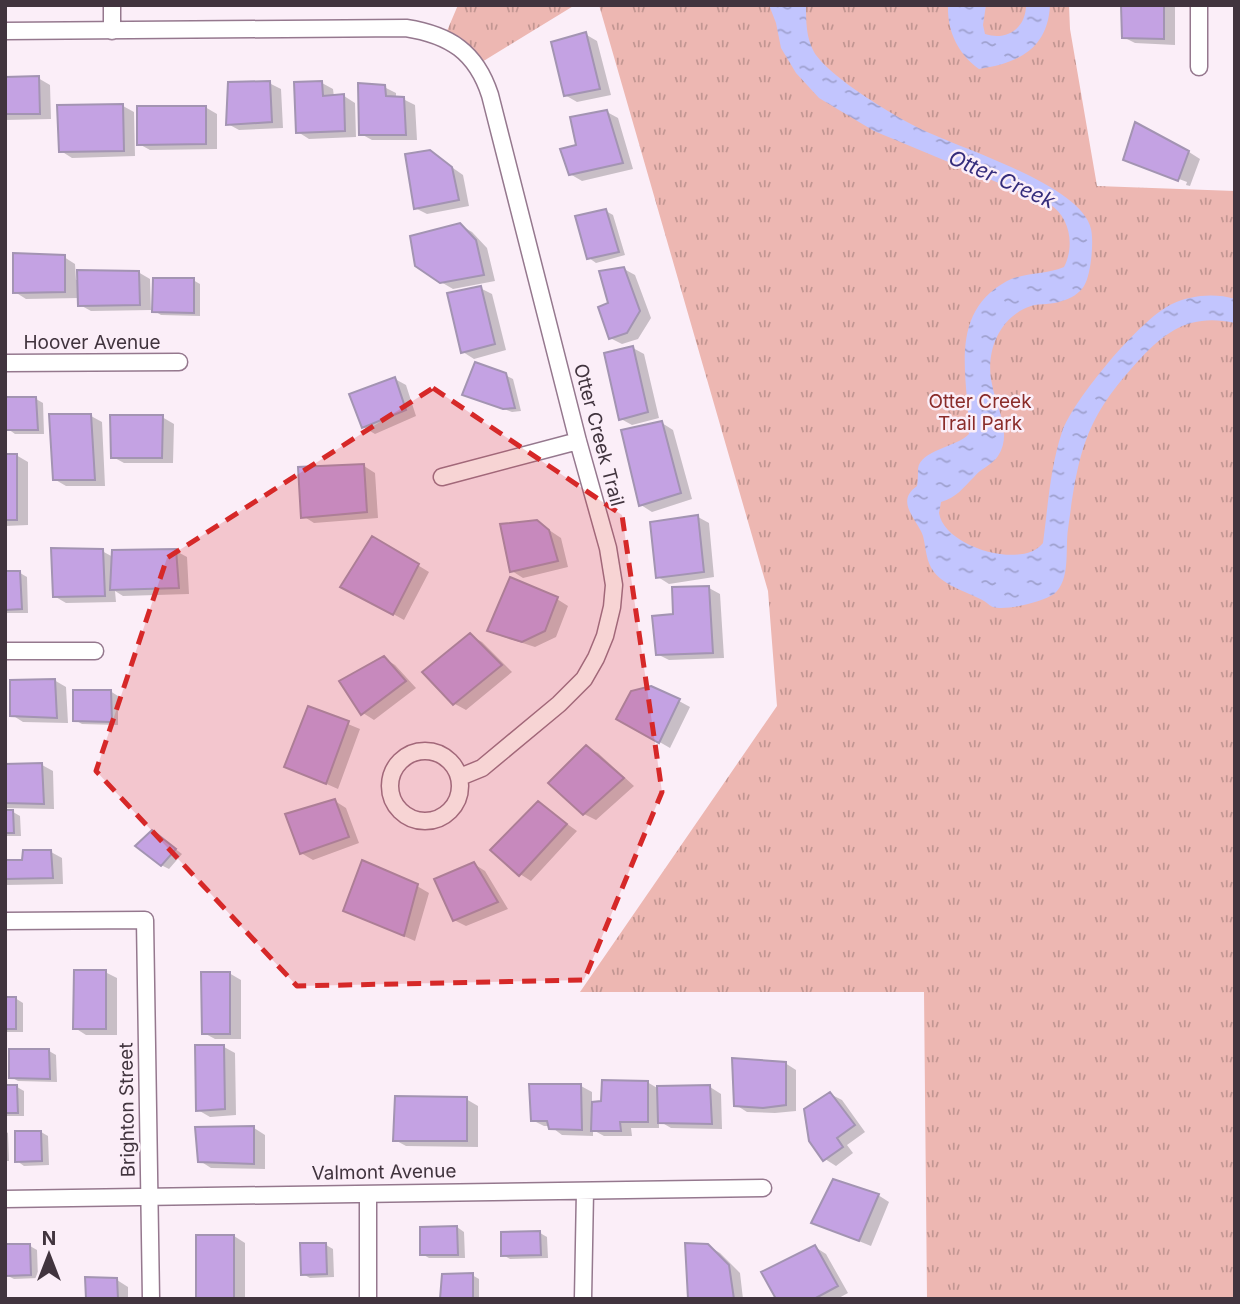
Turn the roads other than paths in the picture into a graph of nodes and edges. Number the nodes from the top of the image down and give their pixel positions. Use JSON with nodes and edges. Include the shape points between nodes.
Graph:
{"nodes":[{"id":1,"x":112,"y":5,"type":"edge"},
{"id":2,"x":1199,"y":5,"type":"edge"},
{"id":3,"x":112,"y":30,"type":"junction"},
{"id":4,"x":5,"y":31,"type":"edge"},
{"id":5,"x":1199,"y":67,"type":"dead end"},
{"id":6,"x":178,"y":362,"type":"dead end"},
{"id":7,"x":5,"y":363,"type":"edge"},
{"id":8,"x":578,"y":441,"type":"junction"},
{"id":9,"x":442,"y":477,"type":"dead end"},
{"id":10,"x":5,"y":651,"type":"edge"},
{"id":11,"x":95,"y":651,"type":"dead end"},
{"id":12,"x":460,"y":777,"type":"junction"},
{"id":13,"x":5,"y":921,"type":"edge"},
{"id":14,"x":763,"y":1188,"type":"dead end"},
{"id":15,"x":585,"y":1191,"type":"junction"},
{"id":16,"x":368,"y":1194,"type":"junction"},
{"id":17,"x":150,"y":1196,"type":"junction"},
{"id":18,"x":5,"y":1199,"type":"edge"},
{"id":19,"x":151,"y":1299,"type":"edge"},
{"id":20,"x":368,"y":1299,"type":"edge"},
{"id":21,"x":583,"y":1299,"type":"edge"}],
"edges":[{"from":1,"to":3,"type":"street"},
{"from":2,"to":5,"type":"street"},
{"from":3,"to":4,"type":"street"},
{"from":3,"to":8,"type":"street","name":"Otter Creek Trail","via":[[406,28],[437,35],[464,51],[485,78],[490,95]]},
{"from":6,"to":7,"type":"street","name":"Hoover Avenue"},
{"from":8,"to":9,"type":"street"},
{"from":8,"to":12,"type":"street","name":"Otter Creek Trail","via":[[612,566],[612,607],[605,636],[572,692],[482,768]]},
{"from":10,"to":11,"type":"street"},
{"from":12,"to":12,"type":"street","via":[[443,755],[418,751],[407,756],[391,777],[393,803],[403,814],[423,822],[436,821],[456,805]]},
{"from":13,"to":17,"type":"street","name":"Brighton Street","via":[[145,920]]},
{"from":14,"to":15,"type":"street","name":"Valmont Avenue"},
{"from":15,"to":16,"type":"street","name":"Valmont Avenue"},
{"from":15,"to":21,"type":"street"},
{"from":16,"to":17,"type":"street","name":"Valmont Avenue"},
{"from":16,"to":20,"type":"street"},
{"from":17,"to":18,"type":"street","name":"Valmont Avenue"},
{"from":17,"to":19,"type":"street","name":"Brighton Street"}]}
